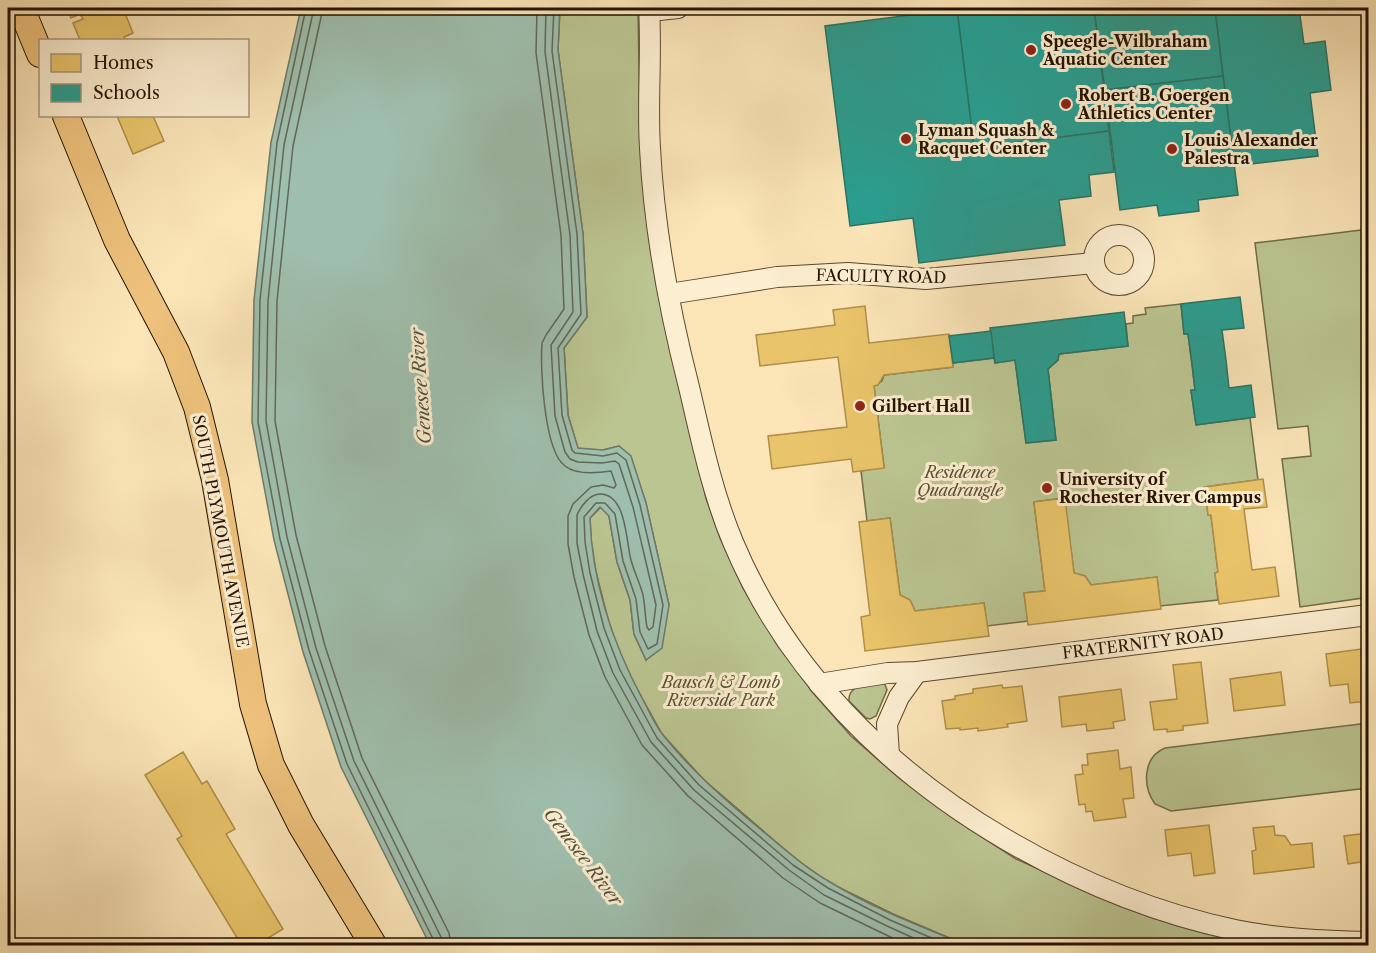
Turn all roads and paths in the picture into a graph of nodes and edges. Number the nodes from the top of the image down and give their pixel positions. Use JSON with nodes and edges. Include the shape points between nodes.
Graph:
{"nodes":[{"id":1,"x":21,"y":8,"type":"edge"},
{"id":2,"x":678,"y":8,"type":"edge"},
{"id":3,"x":650,"y":9,"type":"edge"},
{"id":4,"x":39,"y":52,"type":"edge"},
{"id":5,"x":66,"y":117,"type":"edge"},
{"id":6,"x":1094,"y":263,"type":"dead end"},
{"id":7,"x":669,"y":294,"type":"junction"},
{"id":8,"x":1368,"y":615,"type":"edge"},
{"id":9,"x":917,"y":672,"type":"junction"},
{"id":10,"x":819,"y":684,"type":"junction"},
{"id":11,"x":890,"y":755,"type":"junction"},
{"id":12,"x":1368,"y":942,"type":"edge"},
{"id":13,"x":374,"y":945,"type":"edge"}],
"edges":[{"from":1,"to":4,"type":"main road"},
{"from":2,"to":3,"type":"street"},
{"from":3,"to":7,"type":"street","via":[[650,148]]},
{"from":5,"to":13,"type":"main road","name":"SOUTH PLYMOUTH AVENUE","via":[[120,247],[176,352],[198,407],[215,480],[253,704],[271,765],[301,825]]},
{"from":6,"to":7,"type":"street","name":"FACULTY ROAD","via":[[926,279],[848,273],[777,277]]},
{"from":7,"to":10,"type":"street","via":[[702,440],[733,542],[771,616]]},
{"from":8,"to":9,"type":"street","name":"FRATERNITY ROAD"},
{"from":9,"to":10,"type":"street","name":"FRATERNITY ROAD"},
{"from":9,"to":11,"type":"street","via":[[899,697],[887,724]]},
{"from":10,"to":11,"type":"street"},
{"from":11,"to":12,"type":"street","via":[[977,822],[1088,881],[1203,922],[1267,935]]}]}
